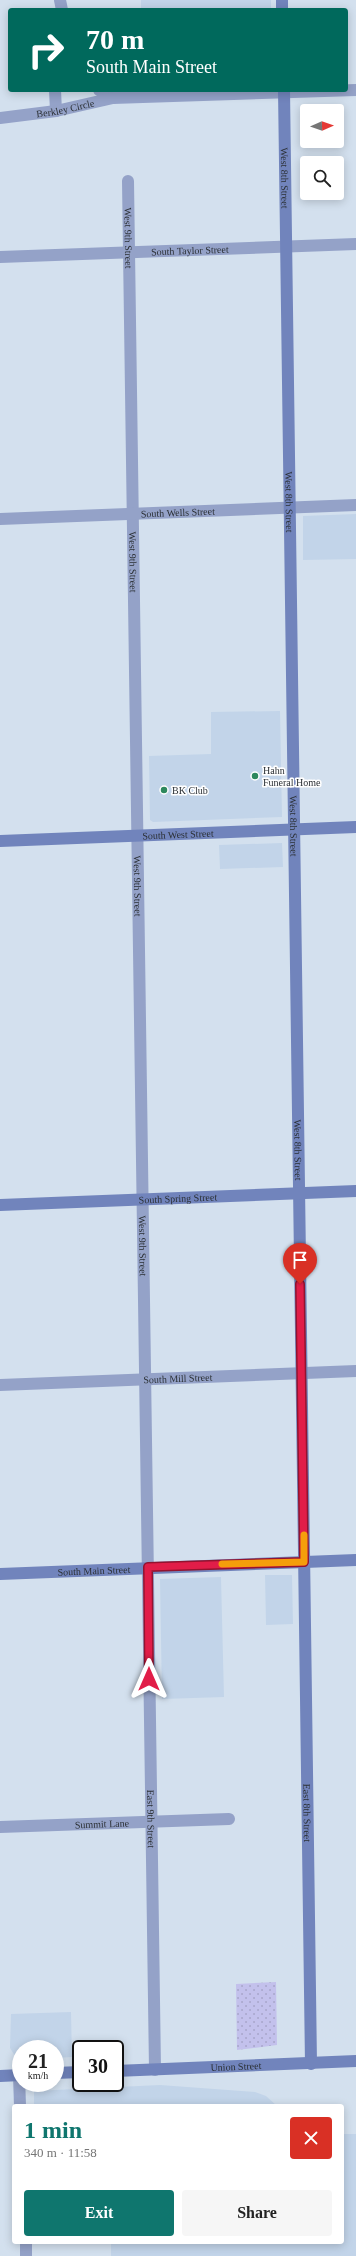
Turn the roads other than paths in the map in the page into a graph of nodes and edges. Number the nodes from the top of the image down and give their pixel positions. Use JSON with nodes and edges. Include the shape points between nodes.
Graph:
{"nodes":[{"id":1,"x":55,"y":92,"type":"edge"},
{"id":2,"x":102,"y":92,"type":"edge"},
{"id":3,"x":260,"y":92,"type":"edge"},
{"id":4,"x":284,"y":92,"type":"edge"},
{"id":5,"x":113,"y":98,"type":"junction"},
{"id":6,"x":56,"y":111,"type":"junction"},
{"id":7,"x":0,"y":118,"type":"edge"},
{"id":8,"x":128,"y":181,"type":"dead end"},
{"id":9,"x":356,"y":244,"type":"edge"},
{"id":10,"x":285,"y":247,"type":"junction"},
{"id":11,"x":128,"y":252,"type":"junction"},
{"id":12,"x":0,"y":257,"type":"edge"},
{"id":13,"x":356,"y":505,"type":"edge"},
{"id":14,"x":290,"y":507,"type":"junction"},
{"id":15,"x":132,"y":514,"type":"junction"},
{"id":16,"x":0,"y":519,"type":"edge"},
{"id":17,"x":356,"y":826,"type":"edge"},
{"id":18,"x":295,"y":829,"type":"junction"},
{"id":19,"x":136,"y":836,"type":"junction"},
{"id":20,"x":0,"y":841,"type":"edge"},
{"id":21,"x":356,"y":1191,"type":"edge"},
{"id":22,"x":298,"y":1193,"type":"junction"},
{"id":23,"x":141,"y":1200,"type":"junction"},
{"id":24,"x":0,"y":1205,"type":"edge"},
{"id":25,"x":356,"y":1371,"type":"edge"},
{"id":26,"x":302,"y":1374,"type":"junction"},
{"id":27,"x":144,"y":1380,"type":"junction"},
{"id":28,"x":0,"y":1385,"type":"edge"},
{"id":29,"x":356,"y":1560,"type":"edge"},
{"id":30,"x":304,"y":1562,"type":"junction"},
{"id":31,"x":148,"y":1567,"type":"junction"},
{"id":32,"x":0,"y":1574,"type":"edge"},
{"id":33,"x":228,"y":1819,"type":"dead end"},
{"id":34,"x":150,"y":1822,"type":"junction"},
{"id":35,"x":0,"y":1827,"type":"edge"},
{"id":36,"x":356,"y":2061,"type":"edge"},
{"id":37,"x":311,"y":2064,"type":"junction"},
{"id":38,"x":155,"y":2070,"type":"junction"},
{"id":39,"x":124,"y":2071,"type":"edge"},
{"id":40,"x":12,"y":2075,"type":"edge"},
{"id":41,"x":0,"y":2076,"type":"edge"},
{"id":42,"x":20,"y":2092,"type":"edge"},
{"id":43,"x":20,"y":2104,"type":"edge"},
{"id":44,"x":26,"y":2244,"type":"edge"},
{"id":45,"x":26,"y":2256,"type":"edge"}],
"edges":[{"from":1,"to":6,"type":"street"},
{"from":2,"to":5,"type":"street","name":"Berkley Circle"},
{"from":3,"to":5,"type":"street"},
{"from":4,"to":10,"type":"street","name":"West 8th Street"},
{"from":5,"to":6,"type":"street","name":"Berkley Circle"},
{"from":6,"to":7,"type":"street","name":"Berkley Circle"},
{"from":8,"to":11,"type":"street","name":"West 9th Street"},
{"from":9,"to":10,"type":"street","name":"South Taylor Street"},
{"from":10,"to":11,"type":"street","name":"South Taylor Street"},
{"from":10,"to":14,"type":"street","name":"West 8th Street"},
{"from":11,"to":12,"type":"street","name":"South Taylor Street"},
{"from":11,"to":15,"type":"street","name":"West 9th Street"},
{"from":13,"to":14,"type":"street","name":"South Wells Street"},
{"from":14,"to":15,"type":"street","name":"South Wells Street"},
{"from":14,"to":18,"type":"street","name":"West 8th Street"},
{"from":15,"to":16,"type":"street","name":"South Wells Street"},
{"from":15,"to":19,"type":"street","name":"West 9th Street"},
{"from":17,"to":18,"type":"street","name":"South West Street"},
{"from":18,"to":19,"type":"street","name":"South West Street"},
{"from":18,"to":22,"type":"street","name":"West 8th Street"},
{"from":19,"to":20,"type":"street","name":"South West Street"},
{"from":19,"to":23,"type":"street","name":"West 9th Street"},
{"from":21,"to":22,"type":"street","name":"South Spring Street"},
{"from":22,"to":23,"type":"street","name":"South Spring Street"},
{"from":22,"to":26,"type":"street","name":"West 8th Street"},
{"from":23,"to":24,"type":"street","name":"South Spring Street"},
{"from":23,"to":27,"type":"street","name":"West 9th Street"},
{"from":25,"to":26,"type":"street","name":"South Mill Street"},
{"from":26,"to":27,"type":"street","name":"South Mill Street"},
{"from":26,"to":30,"type":"street","name":"West 8th Street"},
{"from":27,"to":28,"type":"street","name":"South Mill Street"},
{"from":27,"to":31,"type":"street","name":"West 9th Street"},
{"from":29,"to":30,"type":"street","name":"South Main Street"},
{"from":30,"to":31,"type":"street","name":"South Main Street"},
{"from":30,"to":37,"type":"street","name":"East 8th Street"},
{"from":31,"to":32,"type":"street","name":"South Main Street"},
{"from":31,"to":34,"type":"street","name":"East 9th Street"},
{"from":33,"to":34,"type":"street","name":"Summit Lane"},
{"from":34,"to":35,"type":"street","name":"Summit Lane"},
{"from":34,"to":38,"type":"street","name":"East 9th Street"},
{"from":36,"to":37,"type":"street","name":"Union Street"},
{"from":37,"to":38,"type":"street","name":"Union Street"},
{"from":38,"to":39,"type":"street","name":"Union Street"},
{"from":40,"to":41,"type":"street"},
{"from":42,"to":43,"type":"street"},
{"from":44,"to":45,"type":"street"}]}
